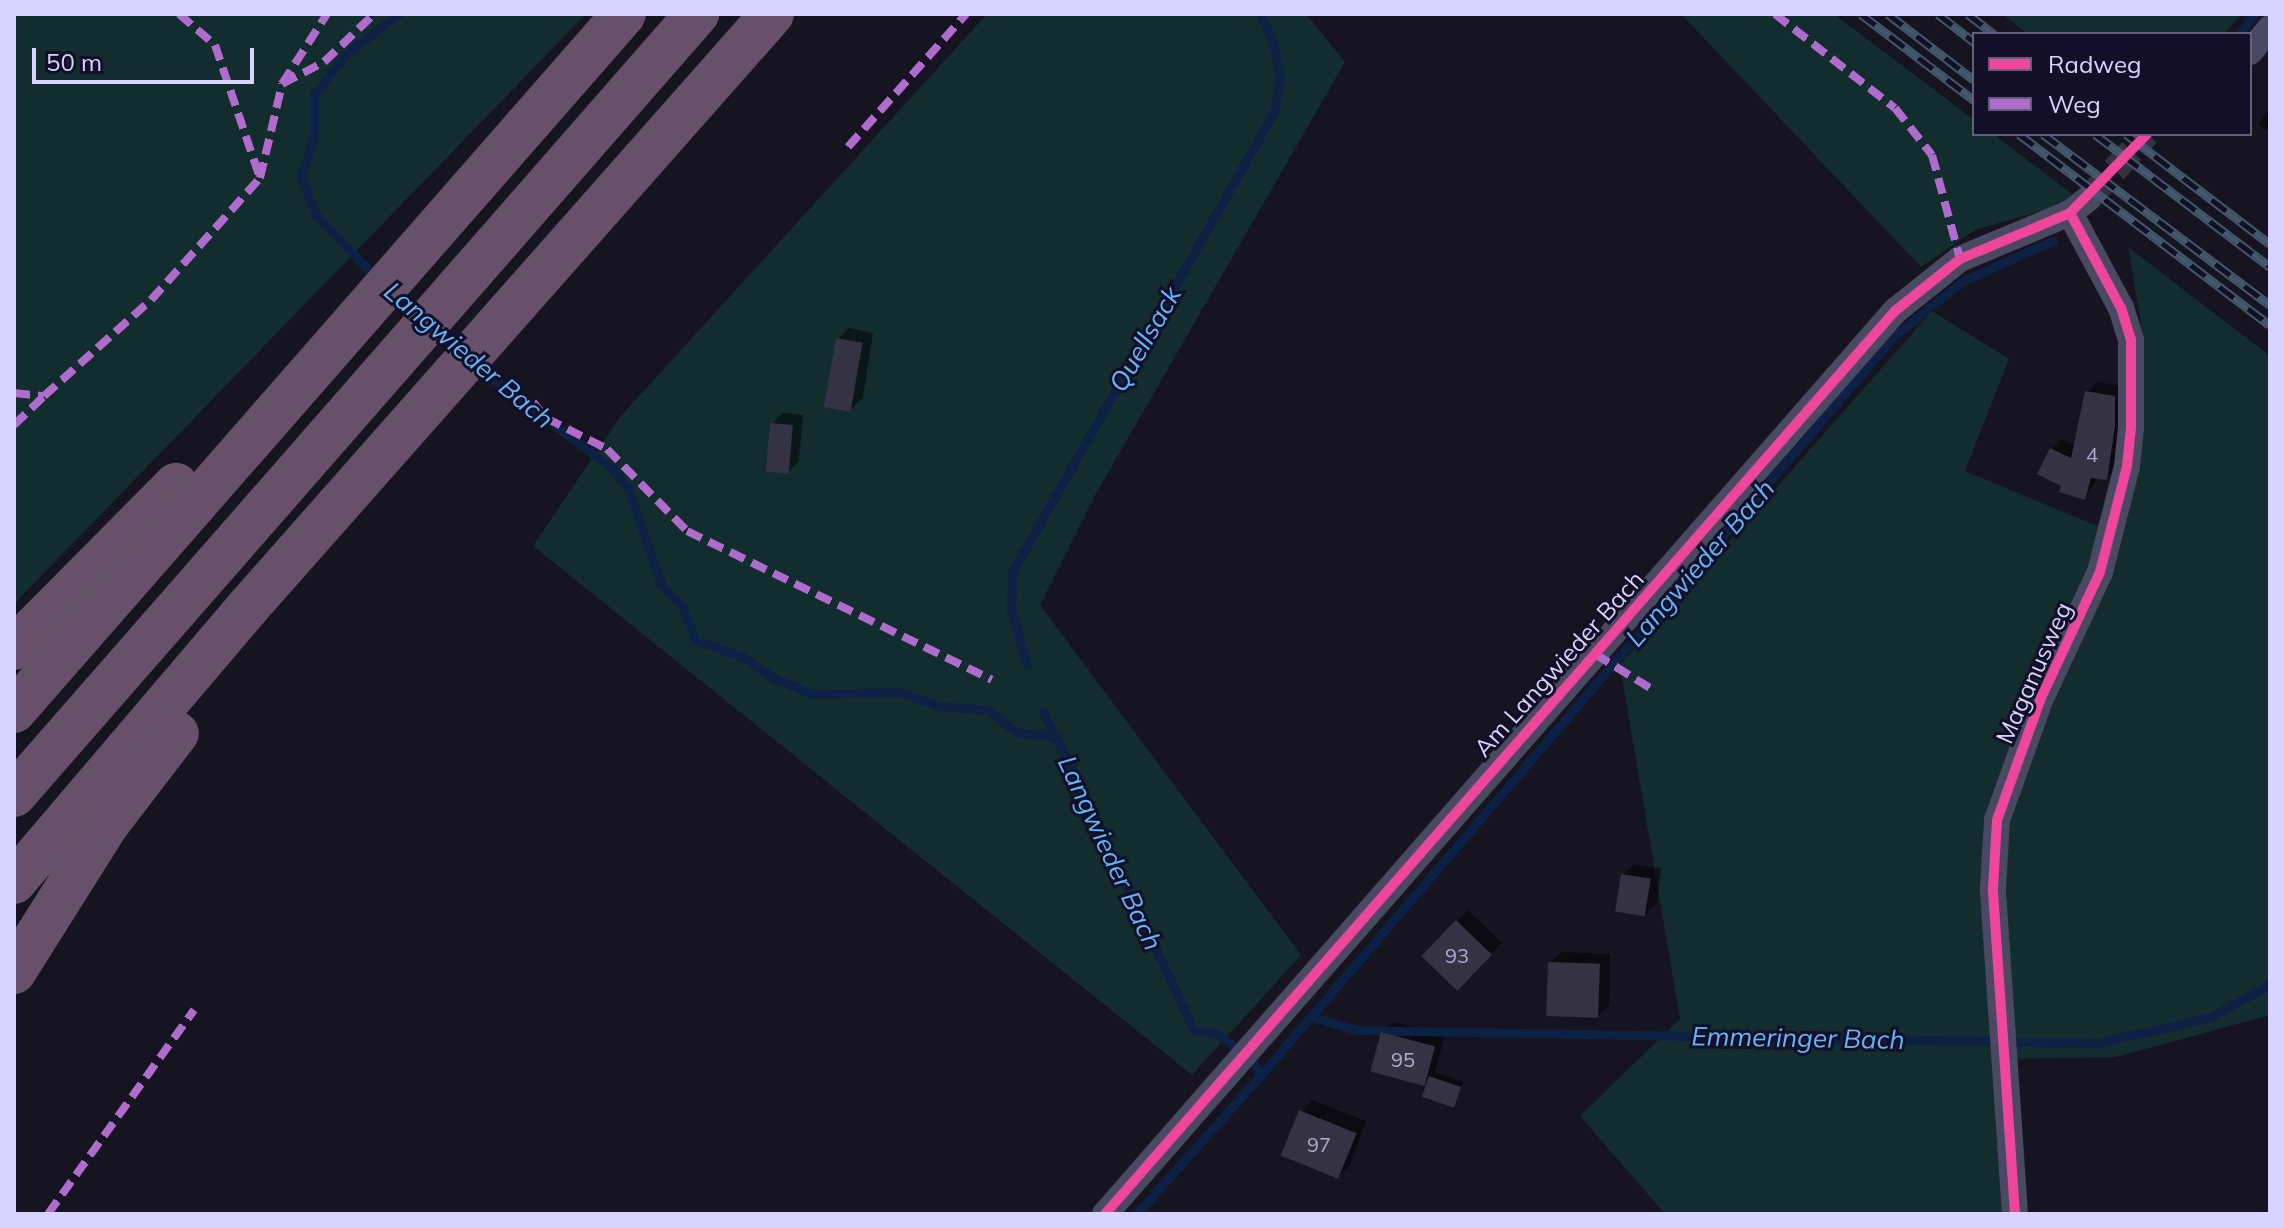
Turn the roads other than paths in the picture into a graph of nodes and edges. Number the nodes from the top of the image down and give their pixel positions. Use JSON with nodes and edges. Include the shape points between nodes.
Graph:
{"nodes":[{"id":1,"x":624,"y":14,"type":"edge"},
{"id":2,"x":697,"y":14,"type":"edge"},
{"id":3,"x":772,"y":14,"type":"edge"},
{"id":4,"x":2270,"y":28,"type":"edge"},
{"id":5,"x":2252,"y":50,"type":"edge"},
{"id":6,"x":2079,"y":206,"type":"joint"},
{"id":7,"x":324,"y":355,"type":"junction"},
{"id":8,"x":248,"y":607,"type":"junction"},
{"id":9,"x":14,"y":648,"type":"edge"},
{"id":10,"x":14,"y":711,"type":"edge"},
{"id":11,"x":14,"y":795,"type":"edge"},
{"id":12,"x":14,"y":882,"type":"edge"},
{"id":13,"x":14,"y":972,"type":"edge"},
{"id":14,"x":1105,"y":1214,"type":"edge"},
{"id":15,"x":2015,"y":1214,"type":"edge"}],
"edges":[{"from":1,"to":7,"type":"highway"},
{"from":2,"to":11,"type":"highway"},
{"from":3,"to":8,"type":"highway"},
{"from":4,"to":5,"type":"street"},
{"from":6,"to":14,"type":"street","name":"Am Langwieder Bach","via":[[1960,259],[1895,311]]},
{"from":6,"to":15,"type":"street","name":"Maganusweg","via":[[2131,340],[2131,427],[2100,572],[2041,698],[1997,820],[1993,888]]},
{"from":7,"to":9,"type":"highway","via":[[225,436]]},
{"from":7,"to":10,"type":"highway"},
{"from":8,"to":12,"type":"highway"},
{"from":8,"to":13,"type":"highway","via":[[223,673],[108,823]]}]}
